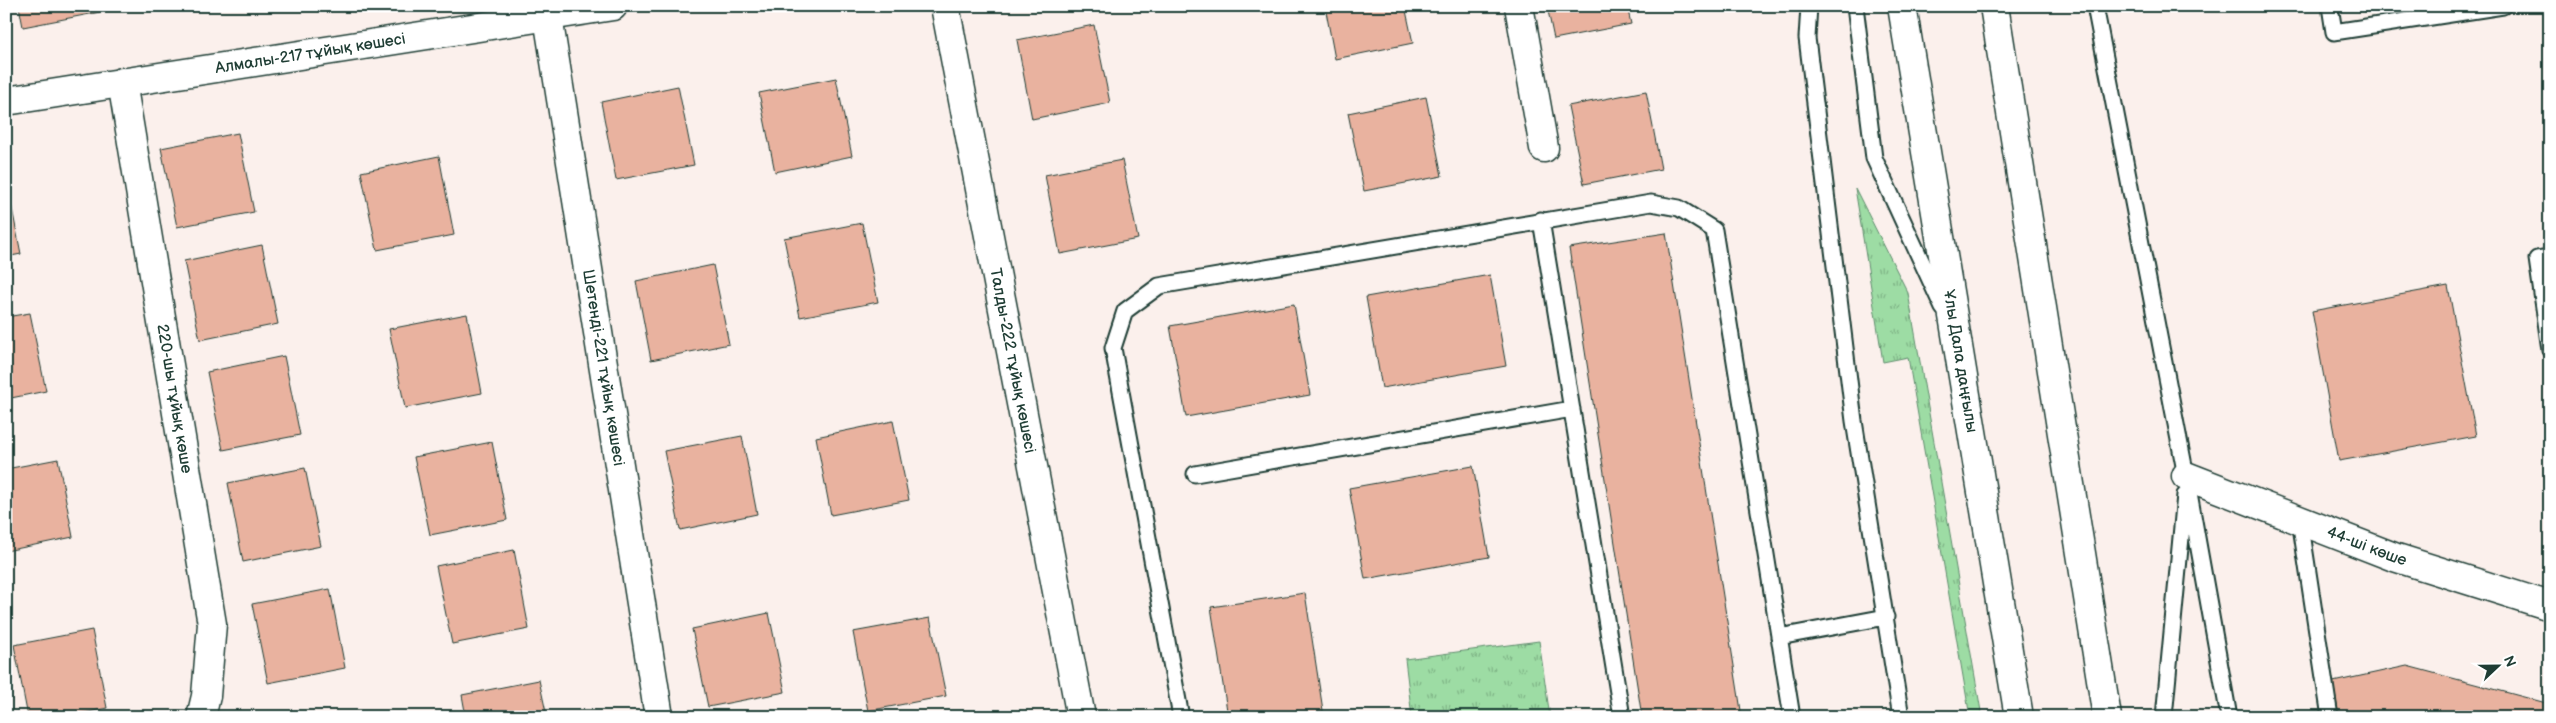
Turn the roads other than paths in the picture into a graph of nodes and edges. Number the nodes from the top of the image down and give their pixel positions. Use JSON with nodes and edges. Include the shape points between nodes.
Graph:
{"nodes":[{"id":1,"x":613,"y":6,"type":"edge"},
{"id":2,"x":945,"y":6,"type":"edge"},
{"id":3,"x":1519,"y":6,"type":"edge"},
{"id":4,"x":1809,"y":6,"type":"edge"},
{"id":5,"x":1855,"y":6,"type":"edge"},
{"id":6,"x":1902,"y":6,"type":"edge"},
{"id":7,"x":1994,"y":6,"type":"edge"},
{"id":8,"x":2095,"y":6,"type":"edge"},
{"id":9,"x":2330,"y":6,"type":"edge"},
{"id":10,"x":2502,"y":6,"type":"edge"},
{"id":11,"x":548,"y":17,"type":"junction"},
{"id":12,"x":122,"y":82,"type":"junction"},
{"id":13,"x":6,"y":101,"type":"edge"},
{"id":14,"x":1544,"y":148,"type":"dead end"},
{"id":15,"x":1541,"y":220,"type":"junction"},
{"id":16,"x":2550,"y":256,"type":"edge"},
{"id":17,"x":1956,"y":337,"type":"junction"},
{"id":18,"x":2550,"y":350,"type":"edge"},
{"id":19,"x":1572,"y":409,"type":"junction"},
{"id":20,"x":1195,"y":474,"type":"dead end"},
{"id":21,"x":2186,"y":476,"type":"junction"},
{"id":22,"x":2300,"y":520,"type":"junction"},
{"id":23,"x":2550,"y":606,"type":"edge"},
{"id":24,"x":1886,"y":617,"type":"junction"},
{"id":25,"x":1779,"y":637,"type":"junction"},
{"id":26,"x":201,"y":717,"type":"edge"},
{"id":27,"x":659,"y":717,"type":"edge"},
{"id":28,"x":1080,"y":717,"type":"edge"},
{"id":29,"x":1181,"y":717,"type":"edge"},
{"id":30,"x":1622,"y":717,"type":"edge"},
{"id":31,"x":1792,"y":717,"type":"edge"},
{"id":32,"x":1901,"y":717,"type":"edge"},
{"id":33,"x":2019,"y":717,"type":"edge"},
{"id":34,"x":2107,"y":717,"type":"edge"},
{"id":35,"x":2164,"y":717,"type":"edge"},
{"id":36,"x":2229,"y":717,"type":"edge"},
{"id":37,"x":2330,"y":717,"type":"edge"}],
"edges":[{"from":1,"to":11,"type":"street","name":"Алмалы-217 тұйық көшесі"},
{"from":2,"to":28,"type":"street","name":"Талды-222 тұйық көшесі"},
{"from":3,"to":14,"type":"street"},
{"from":4,"to":24,"type":"lane","via":[[1807,38],[1852,402]]},
{"from":5,"to":17,"type":"lane","via":[[1874,158]]},
{"from":6,"to":17,"type":"street","name":"Ұлы Дала даңғылы"},
{"from":7,"to":34,"type":"street"},
{"from":8,"to":21,"type":"lane"},
{"from":9,"to":10,"type":"lane","via":[[2334,32]]},
{"from":11,"to":12,"type":"street","name":"Алмалы-217 тұйық көшесі"},
{"from":11,"to":27,"type":"street","name":"Шетенді-221 тұйық көшесі"},
{"from":12,"to":13,"type":"street","name":"Алмалы-217 тұйық көшесі"},
{"from":12,"to":26,"type":"street","name":"220-шы тұйық көше","via":[[212,624]]},
{"from":15,"to":19,"type":"lane"},
{"from":15,"to":25,"type":"lane","via":[[1651,203],[1679,208],[1714,230]]},
{"from":15,"to":29,"type":"lane","via":[[1159,286],[1125,311],[1113,348]]},
{"from":16,"to":18,"type":"lane","via":[[2537,259]]},
{"from":17,"to":33,"type":"street","name":"Ұлы Дала даңғылы"},
{"from":19,"to":20,"type":"lane"},
{"from":19,"to":30,"type":"lane"},
{"from":21,"to":22,"type":"street","name":"44-ші көше"},
{"from":21,"to":35,"type":"lane"},
{"from":21,"to":36,"type":"lane"},
{"from":22,"to":23,"type":"street","name":"44-ші көше","via":[[2394,557]]},
{"from":22,"to":37,"type":"lane"},
{"from":24,"to":25,"type":"lane"},
{"from":24,"to":32,"type":"lane"},
{"from":25,"to":31,"type":"lane"}]}
